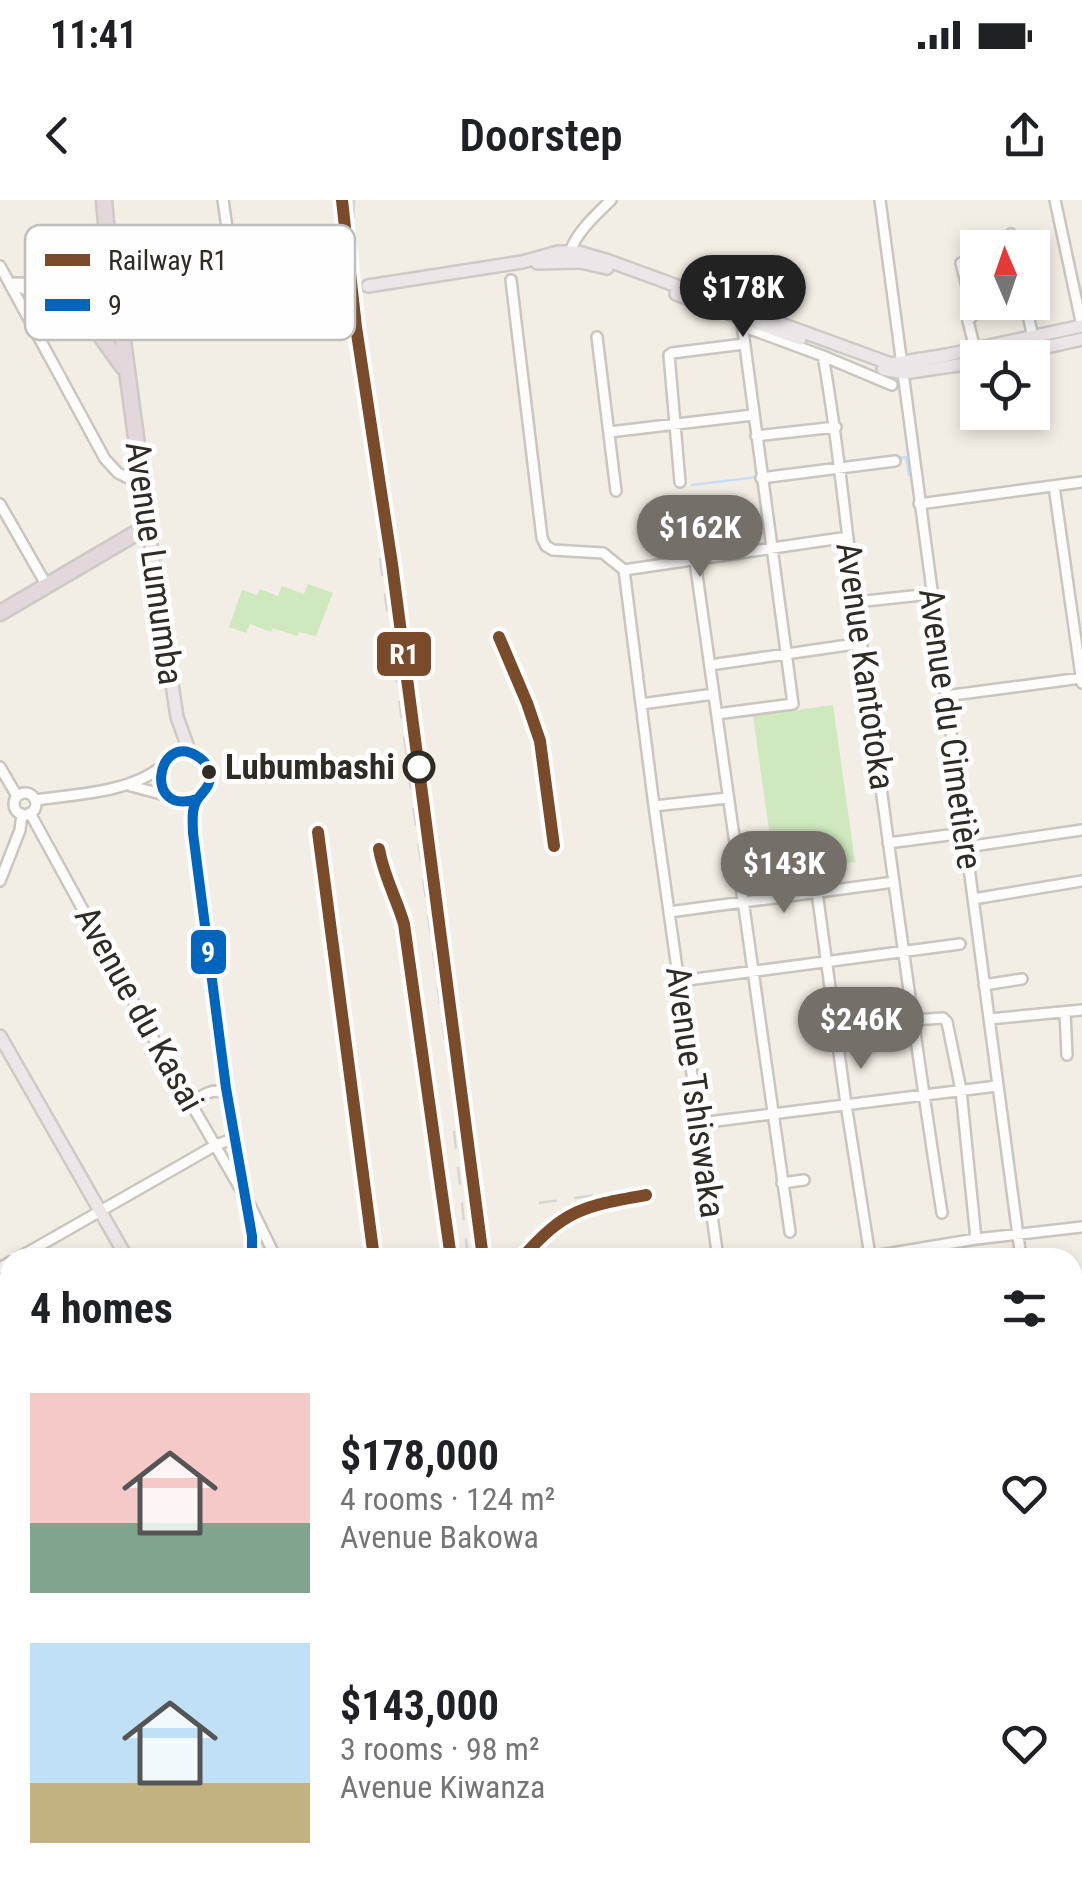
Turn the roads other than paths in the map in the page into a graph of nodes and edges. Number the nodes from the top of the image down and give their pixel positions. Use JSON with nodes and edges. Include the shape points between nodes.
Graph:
{"nodes":[{"id":1,"x":104,"y":200,"type":"edge"},
{"id":2,"x":222,"y":200,"type":"edge"},
{"id":3,"x":610,"y":200,"type":"edge"},
{"id":4,"x":880,"y":200,"type":"edge"},
{"id":5,"x":1055,"y":200,"type":"edge"},
{"id":6,"x":106,"y":225,"type":"edge"},
{"id":7,"x":226,"y":225,"type":"edge"},
{"id":8,"x":568,"y":256,"type":"junction"},
{"id":9,"x":3,"y":276,"type":"edge"},
{"id":10,"x":511,"y":280,"type":"dead end"},
{"id":11,"x":368,"y":286,"type":"tunnel mouth"},
{"id":12,"x":25,"y":313,"type":"edge"},
{"id":13,"x":741,"y":318,"type":"junction"},
{"id":14,"x":1029,"y":320,"type":"edge"},
{"id":15,"x":1082,"y":326,"type":"edge"},
{"id":16,"x":597,"y":337,"type":"dead end"},
{"id":17,"x":1033,"y":337,"type":"junction"},
{"id":18,"x":1082,"y":339,"type":"edge"},
{"id":19,"x":41,"y":340,"type":"edge"},
{"id":20,"x":104,"y":340,"type":"edge"},
{"id":21,"x":125,"y":340,"type":"edge"},
{"id":22,"x":1024,"y":340,"type":"edge"},
{"id":23,"x":744,"y":344,"type":"junction"},
{"id":24,"x":1050,"y":346,"type":"edge"},
{"id":25,"x":824,"y":356,"type":"junction"},
{"id":26,"x":960,"y":359,"type":"edge"},
{"id":27,"x":904,"y":368,"type":"junction"},
{"id":28,"x":126,"y":372,"type":"junction"},
{"id":29,"x":892,"y":385,"type":"dead end"},
{"id":30,"x":753,"y":414,"type":"junction"},
{"id":31,"x":674,"y":423,"type":"junction"},
{"id":32,"x":836,"y":427,"type":"junction"},
{"id":33,"x":609,"y":432,"type":"junction"},
{"id":34,"x":756,"y":436,"type":"junction"},
{"id":35,"x":895,"y":462,"type":"dead end"},
{"id":36,"x":840,"y":469,"type":"junction"},
{"id":37,"x":762,"y":478,"type":"junction"},
{"id":38,"x":680,"y":482,"type":"dead end"},
{"id":39,"x":1082,"y":482,"type":"edge"},
{"id":40,"x":142,"y":485,"type":"junction"},
{"id":41,"x":1054,"y":486,"type":"junction"},
{"id":42,"x":616,"y":492,"type":"dead end"},
{"id":43,"x":0,"y":504,"type":"edge"},
{"id":44,"x":919,"y":504,"type":"junction"},
{"id":45,"x":148,"y":526,"type":"junction"},
{"id":46,"x":848,"y":537,"type":"junction"},
{"id":47,"x":771,"y":549,"type":"junction"},
{"id":48,"x":696,"y":561,"type":"junction"},
{"id":49,"x":624,"y":570,"type":"junction"},
{"id":50,"x":47,"y":586,"type":"junction"},
{"id":51,"x":931,"y":594,"type":"junction"},
{"id":52,"x":856,"y":602,"type":"junction"},
{"id":53,"x":0,"y":613,"type":"edge"},
{"id":54,"x":862,"y":642,"type":"junction"},
{"id":55,"x":786,"y":654,"type":"junction"},
{"id":56,"x":710,"y":665,"type":"junction"},
{"id":57,"x":1082,"y":680,"type":"edge"},
{"id":58,"x":714,"y":694,"type":"junction"},
{"id":59,"x":945,"y":696,"type":"junction"},
{"id":60,"x":641,"y":704,"type":"junction"},
{"id":61,"x":717,"y":714,"type":"junction"},
{"id":62,"x":177,"y":717,"type":"junction"},
{"id":63,"x":190,"y":752,"type":"junction"},
{"id":64,"x":172,"y":756,"type":"junction"},
{"id":65,"x":162,"y":766,"type":"junction"},
{"id":66,"x":0,"y":767,"type":"edge"},
{"id":67,"x":128,"y":785,"type":"junction"},
{"id":68,"x":172,"y":798,"type":"junction"},
{"id":69,"x":728,"y":798,"type":"junction"},
{"id":70,"x":15,"y":799,"type":"junction"},
{"id":71,"x":197,"y":799,"type":"junction"},
{"id":72,"x":35,"y":800,"type":"junction"},
{"id":73,"x":0,"y":801,"type":"edge"},
{"id":74,"x":654,"y":806,"type":"junction"},
{"id":75,"x":26,"y":814,"type":"junction"},
{"id":76,"x":1082,"y":830,"type":"edge"},
{"id":77,"x":193,"y":833,"type":"junction"},
{"id":78,"x":964,"y":833,"type":"junction"},
{"id":79,"x":888,"y":843,"type":"junction"},
{"id":80,"x":966,"y":847,"type":"junction"},
{"id":81,"x":0,"y":881,"type":"edge"},
{"id":82,"x":894,"y":882,"type":"junction"},
{"id":83,"x":1082,"y":882,"type":"edge"},
{"id":84,"x":817,"y":892,"type":"junction"},
{"id":85,"x":973,"y":899,"type":"junction"},
{"id":86,"x":742,"y":902,"type":"junction"},
{"id":87,"x":669,"y":912,"type":"junction"},
{"id":88,"x":960,"y":944,"type":"dead end"},
{"id":89,"x":904,"y":951,"type":"junction"},
{"id":90,"x":827,"y":961,"type":"junction"},
{"id":91,"x":752,"y":971,"type":"junction"},
{"id":92,"x":1022,"y":979,"type":"dead end"},
{"id":93,"x":680,"y":981,"type":"junction"},
{"id":94,"x":984,"y":985,"type":"junction"},
{"id":95,"x":1082,"y":1010,"type":"edge"},
{"id":96,"x":1064,"y":1013,"type":"junction"},
{"id":97,"x":989,"y":1018,"type":"junction"},
{"id":98,"x":914,"y":1020,"type":"junction"},
{"id":99,"x":0,"y":1036,"type":"edge"},
{"id":100,"x":1067,"y":1055,"type":"dead end"},
{"id":101,"x":997,"y":1086,"type":"junction"},
{"id":102,"x":961,"y":1090,"type":"junction"},
{"id":103,"x":226,"y":1094,"type":"junction"},
{"id":104,"x":924,"y":1094,"type":"junction"},
{"id":105,"x":846,"y":1104,"type":"junction"},
{"id":106,"x":194,"y":1107,"type":"junction"},
{"id":107,"x":772,"y":1113,"type":"junction"},
{"id":108,"x":700,"y":1122,"type":"junction"},
{"id":109,"x":234,"y":1138,"type":"junction"},
{"id":110,"x":216,"y":1145,"type":"junction"},
{"id":111,"x":804,"y":1180,"type":"dead end"},
{"id":112,"x":782,"y":1183,"type":"junction"},
{"id":113,"x":246,"y":1198,"type":"junction"},
{"id":114,"x":100,"y":1209,"type":"junction"},
{"id":115,"x":942,"y":1213,"type":"dead end"},
{"id":116,"x":1082,"y":1226,"type":"edge"},
{"id":117,"x":790,"y":1232,"type":"dead end"},
{"id":118,"x":1018,"y":1234,"type":"junction"},
{"id":119,"x":976,"y":1239,"type":"junction"},
{"id":120,"x":35,"y":1248,"type":"edge"},
{"id":121,"x":121,"y":1248,"type":"edge"},
{"id":122,"x":252,"y":1248,"type":"edge"},
{"id":123,"x":268,"y":1248,"type":"edge"},
{"id":124,"x":717,"y":1248,"type":"edge"},
{"id":125,"x":869,"y":1248,"type":"edge"},
{"id":126,"x":932,"y":1248,"type":"edge"},
{"id":127,"x":1020,"y":1248,"type":"edge"}],
"edges":[{"from":1,"to":6,"type":"highway","name":"Avenue Lumumba"},
{"from":2,"to":7,"type":"street"},
{"from":3,"to":8,"type":"street"},
{"from":4,"to":27,"type":"street","name":"Avenue du Cimetière"},
{"from":5,"to":15,"type":"street"},
{"from":8,"to":11,"type":"main road"},
{"from":8,"to":13,"type":"main road"},
{"from":9,"to":12,"type":"street"},
{"from":10,"to":49,"type":"street","via":[[542,538],[553,550],[603,553]]},
{"from":13,"to":23,"type":"street"},
{"from":13,"to":25,"type":"street"},
{"from":13,"to":27,"type":"main road","via":[[877,366]]},
{"from":14,"to":17,"type":"street"},
{"from":15,"to":17,"type":"main road"},
{"from":16,"to":33,"type":"street"},
{"from":17,"to":22,"type":"main road"},
{"from":18,"to":24,"type":"main road"},
{"from":19,"to":40,"type":"street","via":[[105,459]]},
{"from":20,"to":28,"type":"highway","name":"Avenue Lumumba"},
{"from":21,"to":28,"type":"highway","name":"Avenue Lumumba"},
{"from":23,"to":30,"type":"street"},
{"from":23,"to":31,"type":"street","via":[[670,354]]},
{"from":25,"to":29,"type":"street"},
{"from":25,"to":32,"type":"street","name":"Avenue Kantotoka"},
{"from":26,"to":27,"type":"main road"},
{"from":27,"to":44,"type":"street","name":"Avenue du Cimetière"},
{"from":28,"to":40,"type":"highway","name":"Avenue Lumumba"},
{"from":30,"to":31,"type":"street"},
{"from":30,"to":34,"type":"street"},
{"from":31,"to":33,"type":"street"},
{"from":31,"to":38,"type":"street"},
{"from":32,"to":34,"type":"street"},
{"from":32,"to":36,"type":"street","name":"Avenue Kantotoka"},
{"from":33,"to":42,"type":"street"},
{"from":34,"to":37,"type":"street"},
{"from":35,"to":36,"type":"street"},
{"from":36,"to":37,"type":"street"},
{"from":36,"to":46,"type":"street","name":"Avenue Kantotoka"},
{"from":37,"to":47,"type":"street"},
{"from":39,"to":41,"type":"street"},
{"from":40,"to":45,"type":"highway","name":"Avenue Lumumba"},
{"from":41,"to":44,"type":"street"},
{"from":41,"to":57,"type":"street"},
{"from":43,"to":50,"type":"street"},
{"from":44,"to":51,"type":"street","name":"Avenue du Cimetière"},
{"from":45,"to":50,"type":"highway"},
{"from":45,"to":62,"type":"main road","name":"Avenue Lumumba"},
{"from":46,"to":47,"type":"street"},
{"from":46,"to":52,"type":"street","name":"Avenue Kantotoka"},
{"from":47,"to":48,"type":"street"},
{"from":47,"to":55,"type":"street"},
{"from":48,"to":49,"type":"street"},
{"from":48,"to":56,"type":"street"},
{"from":49,"to":60,"type":"street","name":"Avenue Tshiswaka"},
{"from":50,"to":53,"type":"highway"},
{"from":51,"to":52,"type":"street"},
{"from":51,"to":59,"type":"street","name":"Avenue du Cimetière"},
{"from":52,"to":54,"type":"street","name":"Avenue Kantotoka"},
{"from":54,"to":55,"type":"street"},
{"from":54,"to":79,"type":"street","name":"Avenue Kantotoka"},
{"from":55,"to":56,"type":"street"},
{"from":55,"to":61,"type":"street","via":[[793,704]]},
{"from":56,"to":58,"type":"street"},
{"from":57,"to":59,"type":"street"},
{"from":58,"to":60,"type":"street"},
{"from":58,"to":61,"type":"street"},
{"from":59,"to":78,"type":"street","name":"Avenue du Cimetière"},
{"from":60,"to":74,"type":"street","name":"Avenue Tshiswaka"},
{"from":61,"to":69,"type":"street"},
{"from":62,"to":63,"type":"main road","name":"Avenue Lumumba"},
{"from":62,"to":64,"type":"main road"},
{"from":63,"to":64,"type":"main road"},
{"from":63,"to":71,"type":"main road","via":[[205,762],[210,776]]},
{"from":64,"to":65,"type":"main road"},
{"from":65,"to":67,"type":"street"},
{"from":65,"to":68,"type":"main road","via":[[161,785]]},
{"from":66,"to":70,"type":"street","name":"Avenue du Kasai"},
{"from":67,"to":68,"type":"street"},
{"from":67,"to":72,"type":"street"},
{"from":68,"to":71,"type":"main road"},
{"from":68,"to":77,"type":"main road"},
{"from":69,"to":74,"type":"street"},
{"from":69,"to":86,"type":"street"},
{"from":70,"to":72,"type":"street","via":[[30,794]]},
{"from":70,"to":73,"type":"street"},
{"from":70,"to":75,"type":"street","name":"Avenue du Kasai","via":[[16,810]]},
{"from":71,"to":77,"type":"main road"},
{"from":72,"to":75,"type":"street"},
{"from":74,"to":87,"type":"street","name":"Avenue Tshiswaka"},
{"from":75,"to":81,"type":"street"},
{"from":75,"to":106,"type":"street","name":"Avenue du Kasai"},
{"from":76,"to":80,"type":"street"},
{"from":77,"to":103,"type":"main road"},
{"from":78,"to":79,"type":"street"},
{"from":78,"to":80,"type":"street","name":"Avenue du Cimetière"},
{"from":79,"to":82,"type":"street","name":"Avenue Kantotoka"},
{"from":80,"to":85,"type":"street","name":"Avenue du Cimetière"},
{"from":82,"to":84,"type":"street"},
{"from":82,"to":89,"type":"street","name":"Avenue Kantotoka"},
{"from":83,"to":85,"type":"street"},
{"from":84,"to":86,"type":"street"},
{"from":84,"to":90,"type":"street"},
{"from":85,"to":94,"type":"street","name":"Avenue du Cimetière"},
{"from":86,"to":87,"type":"street"},
{"from":86,"to":91,"type":"street"},
{"from":87,"to":93,"type":"street","name":"Avenue Tshiswaka"},
{"from":88,"to":89,"type":"street"},
{"from":89,"to":90,"type":"street"},
{"from":89,"to":98,"type":"street","name":"Avenue Kantotoka"},
{"from":90,"to":91,"type":"street"},
{"from":90,"to":105,"type":"street"},
{"from":91,"to":93,"type":"street"},
{"from":91,"to":107,"type":"street"},
{"from":92,"to":94,"type":"street"},
{"from":93,"to":108,"type":"street","name":"Avenue Tshiswaka"},
{"from":94,"to":97,"type":"street","name":"Avenue du Cimetière"},
{"from":95,"to":96,"type":"street"},
{"from":96,"to":97,"type":"street"},
{"from":96,"to":100,"type":"street"},
{"from":97,"to":101,"type":"street","name":"Avenue du Cimetière"},
{"from":98,"to":102,"type":"street","via":[[946,1020]]},
{"from":98,"to":104,"type":"street","name":"Avenue Kantotoka"},
{"from":99,"to":114,"type":"main road"},
{"from":101,"to":102,"type":"street"},
{"from":101,"to":118,"type":"street","name":"Avenue du Cimetière"},
{"from":102,"to":104,"type":"street"},
{"from":102,"to":119,"type":"street"},
{"from":103,"to":106,"type":"street","via":[[204,1095]]},
{"from":103,"to":109,"type":"main road"},
{"from":104,"to":105,"type":"street"},
{"from":104,"to":115,"type":"street","name":"Avenue Kantotoka"},
{"from":105,"to":107,"type":"street"},
{"from":105,"to":125,"type":"street"},
{"from":106,"to":110,"type":"street","name":"Avenue du Kasai"},
{"from":107,"to":108,"type":"street"},
{"from":107,"to":112,"type":"street"},
{"from":108,"to":124,"type":"street","name":"Avenue Tshiswaka"},
{"from":109,"to":110,"type":"street"},
{"from":109,"to":113,"type":"main road"},
{"from":110,"to":113,"type":"street","name":"Avenue du Kasai"},
{"from":110,"to":114,"type":"street"},
{"from":111,"to":112,"type":"street"},
{"from":112,"to":117,"type":"street"},
{"from":113,"to":122,"type":"main road"},
{"from":113,"to":123,"type":"street","name":"Avenue du Kasai"},
{"from":114,"to":120,"type":"street"},
{"from":114,"to":121,"type":"main road"},
{"from":116,"to":118,"type":"street"},
{"from":118,"to":119,"type":"street"},
{"from":118,"to":127,"type":"street","name":"Avenue du Cimetière"},
{"from":119,"to":126,"type":"street"}]}
